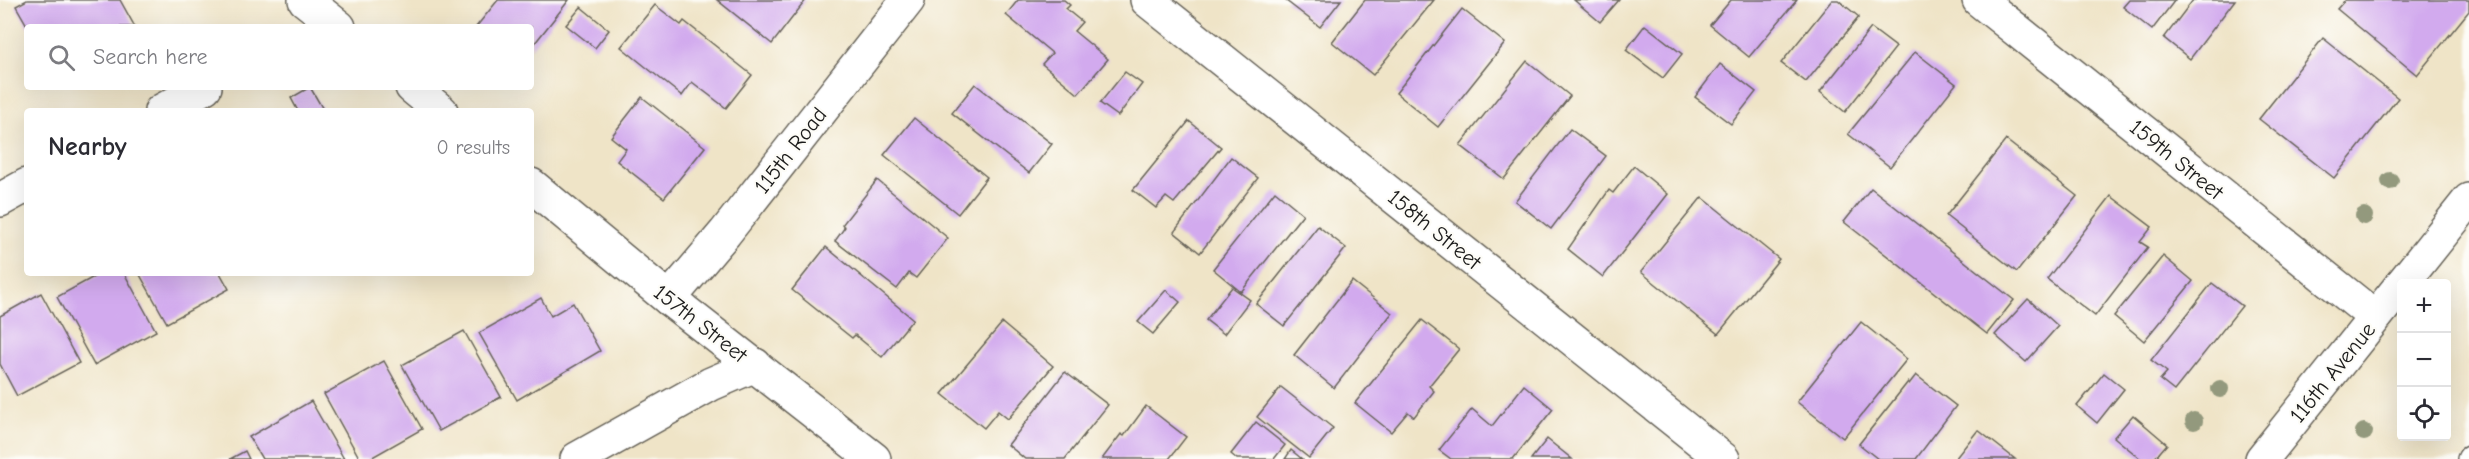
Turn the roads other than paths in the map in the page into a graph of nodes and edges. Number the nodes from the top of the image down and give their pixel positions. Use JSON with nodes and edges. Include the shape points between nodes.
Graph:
{"nodes":[{"id":1,"x":908,"y":0,"type":"edge"},
{"id":2,"x":1147,"y":0,"type":"edge"},
{"id":3,"x":1979,"y":0,"type":"edge"},
{"id":4,"x":200,"y":90,"type":"edge"},
{"id":5,"x":416,"y":90,"type":"edge"},
{"id":6,"x":166,"y":108,"type":"edge"},
{"id":7,"x":437,"y":108,"type":"edge"},
{"id":8,"x":24,"y":187,"type":"edge"},
{"id":9,"x":534,"y":187,"type":"edge"},
{"id":10,"x":0,"y":200,"type":"edge"},
{"id":11,"x":2469,"y":200,"type":"edge"},
{"id":12,"x":2406,"y":279,"type":"edge"},
{"id":13,"x":2397,"y":290,"type":"edge"},
{"id":14,"x":669,"y":299,"type":"junction"},
{"id":15,"x":2375,"y":317,"type":"junction"},
{"id":16,"x":755,"y":365,"type":"junction"},
{"id":17,"x":577,"y":459,"type":"edge"},
{"id":18,"x":873,"y":459,"type":"edge"},
{"id":19,"x":1723,"y":459,"type":"edge"},
{"id":20,"x":2262,"y":459,"type":"edge"}],
"edges":[{"from":1,"to":14,"type":"street","name":"115th Road"},
{"from":2,"to":19,"type":"street","name":"158th Street"},
{"from":3,"to":15,"type":"street","name":"159th Street"},
{"from":4,"to":6,"type":"street"},
{"from":5,"to":7,"type":"street"},
{"from":8,"to":10,"type":"street"},
{"from":9,"to":14,"type":"street","name":"157th Street"},
{"from":11,"to":12,"type":"street","name":"116th Avenue"},
{"from":13,"to":15,"type":"street","name":"116th Avenue"},
{"from":14,"to":16,"type":"street","name":"157th Street"},
{"from":15,"to":20,"type":"street","name":"116th Avenue"},
{"from":16,"to":17,"type":"street","via":[[711,384]]},
{"from":16,"to":18,"type":"street","name":"157th Street"}]}
